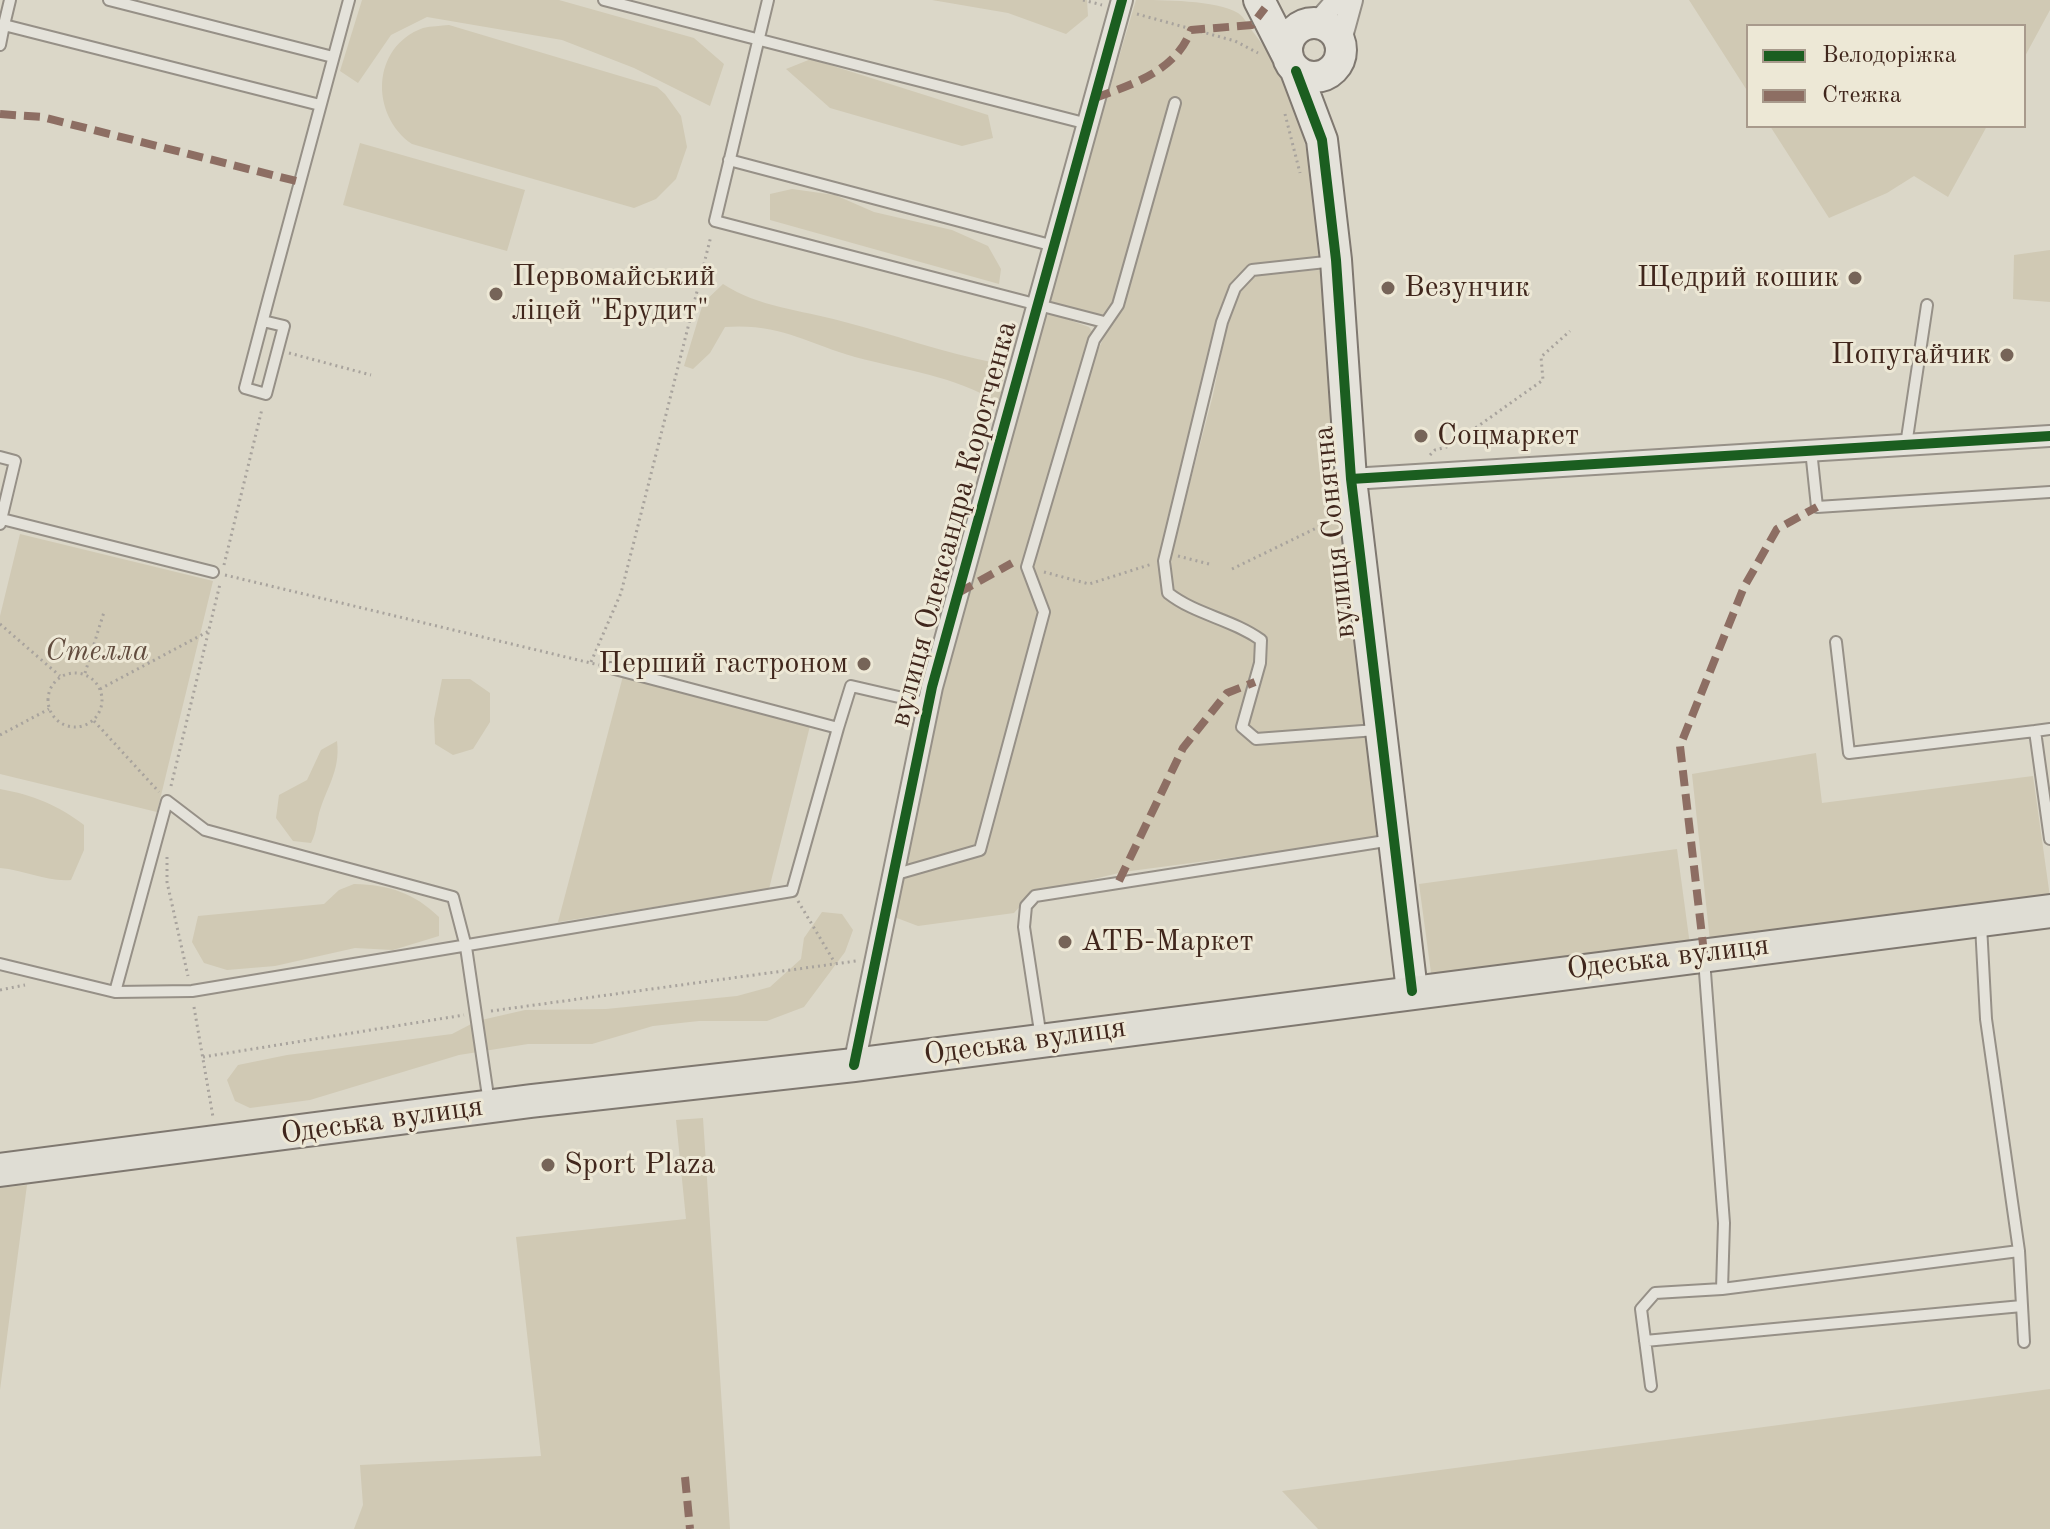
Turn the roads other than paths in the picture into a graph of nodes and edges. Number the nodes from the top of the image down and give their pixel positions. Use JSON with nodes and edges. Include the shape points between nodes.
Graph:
{"nodes":[{"id":1,"x":10,"y":0,"type":"edge"},
{"id":2,"x":109,"y":0,"type":"edge"},
{"id":3,"x":349,"y":0,"type":"edge"},
{"id":4,"x":604,"y":0,"type":"edge"},
{"id":5,"x":768,"y":0,"type":"edge"},
{"id":6,"x":1259,"y":0,"type":"edge"},
{"id":7,"x":1337,"y":0,"type":"edge"},
{"id":8,"x":1352,"y":0,"type":"edge"},
{"id":9,"x":1121,"y":5,"type":"edge"},
{"id":10,"x":1312,"y":24,"type":"junction"},
{"id":11,"x":4,"y":25,"type":"junction"},
{"id":12,"x":758,"y":41,"type":"junction"},
{"id":13,"x":0,"y":45,"type":"edge"},
{"id":14,"x":1337,"y":56,"type":"junction"},
{"id":15,"x":333,"y":57,"type":"junction"},
{"id":16,"x":1284,"y":64,"type":"junction"},
{"id":17,"x":1175,"y":103,"type":"dead end"},
{"id":18,"x":320,"y":105,"type":"junction"},
{"id":19,"x":1088,"y":124,"type":"junction"},
{"id":20,"x":1322,"y":140,"type":"junction"},
{"id":21,"x":729,"y":160,"type":"junction"},
{"id":22,"x":1054,"y":246,"type":"junction"},
{"id":23,"x":1336,"y":260,"type":"junction"},
{"id":24,"x":1927,"y":305,"type":"dead end"},
{"id":25,"x":1038,"y":307,"type":"junction"},
{"id":26,"x":263,"y":321,"type":"junction"},
{"id":27,"x":1104,"y":322,"type":"junction"},
{"id":28,"x":2050,"y":436,"type":"edge"},
{"id":29,"x":1906,"y":445,"type":"junction"},
{"id":30,"x":1811,"y":450,"type":"junction"},
{"id":31,"x":0,"y":457,"type":"edge"},
{"id":32,"x":1351,"y":479,"type":"junction"},
{"id":33,"x":2050,"y":492,"type":"edge"},
{"id":34,"x":1,"y":522,"type":"edge"},
{"id":35,"x":213,"y":572,"type":"road end"},
{"id":36,"x":1836,"y":642,"type":"dead end"},
{"id":37,"x":611,"y":668,"type":"road end"},
{"id":38,"x":929,"y":704,"type":"junction"},
{"id":39,"x":838,"y":728,"type":"junction"},
{"id":40,"x":1382,"y":729,"type":"junction"},
{"id":41,"x":2050,"y":729,"type":"edge"},
{"id":42,"x":2035,"y":731,"type":"junction"},
{"id":43,"x":2050,"y":839,"type":"edge"},
{"id":44,"x":1395,"y":840,"type":"junction"},
{"id":45,"x":892,"y":876,"type":"junction"},
{"id":46,"x":2050,"y":911,"type":"edge"},
{"id":47,"x":1981,"y":919,"type":"junction"},
{"id":48,"x":466,"y":947,"type":"junction"},
{"id":49,"x":1704,"y":953,"type":"junction"},
{"id":50,"x":0,"y":964,"type":"edge"},
{"id":51,"x":1412,"y":991,"type":"junction"},
{"id":52,"x":115,"y":992,"type":"junction"},
{"id":53,"x":1041,"y":1040,"type":"junction"},
{"id":54,"x":854,"y":1065,"type":"junction"},
{"id":55,"x":490,"y":1106,"type":"junction"},
{"id":56,"x":0,"y":1170,"type":"edge"},
{"id":57,"x":2019,"y":1251,"type":"junction"},
{"id":58,"x":1722,"y":1289,"type":"junction"},
{"id":59,"x":2022,"y":1306,"type":"junction"},
{"id":60,"x":1645,"y":1341,"type":"junction"},
{"id":61,"x":2024,"y":1342,"type":"dead end"},
{"id":62,"x":1651,"y":1386,"type":"dead end"}],
"edges":[{"from":1,"to":11,"type":"lane"},
{"from":2,"to":15,"type":"lane"},
{"from":3,"to":15,"type":"lane"},
{"from":4,"to":12,"type":"lane"},
{"from":5,"to":12,"type":"lane"},
{"from":6,"to":10,"type":"street"},
{"from":6,"to":16,"type":"street","name":"вулиця Сонячна"},
{"from":7,"to":10,"type":"street"},
{"from":8,"to":14,"type":"street","name":"вулиця Сонячна"},
{"from":9,"to":19,"type":"street","name":"вулиця Олександра Коротченка"},
{"from":10,"to":14,"type":"street","via":[[1331,30]]},
{"from":10,"to":16,"type":"street","via":[[1289,40]]},
{"from":11,"to":13,"type":"lane"},
{"from":11,"to":18,"type":"lane"},
{"from":12,"to":19,"type":"lane"},
{"from":12,"to":21,"type":"lane"},
{"from":14,"to":16,"type":"street","via":[[1312,77]]},
{"from":14,"to":20,"type":"street","name":"вулиця Сонячна"},
{"from":15,"to":18,"type":"lane"},
{"from":16,"to":20,"type":"street","name":"вулиця Сонячна"},
{"from":17,"to":27,"type":"lane","via":[[1118,305]]},
{"from":18,"to":26,"type":"lane"},
{"from":19,"to":22,"type":"street","name":"вулиця Олександра Коротченка"},
{"from":20,"to":23,"type":"street","name":"вулиця Сонячна"},
{"from":21,"to":22,"type":"lane"},
{"from":21,"to":25,"type":"lane","via":[[715,221]]},
{"from":22,"to":25,"type":"street","name":"вулиця Олександра Коротченка"},
{"from":23,"to":32,"type":"street","name":"вулиця Сонячна"},
{"from":23,"to":40,"type":"lane","via":[[1252,270],[1235,288],[1222,322],[1164,561],[1168,593],[1184,606],[1242,627],[1261,640],[1242,727],[1256,739]]},
{"from":24,"to":29,"type":"lane"},
{"from":25,"to":27,"type":"lane"},
{"from":25,"to":38,"type":"street","name":"вулиця Олександра Коротченка"},
{"from":26,"to":26,"type":"lane","via":[[245,388],[266,394],[284,326]]},
{"from":27,"to":45,"type":"lane","via":[[1094,340],[1027,567],[1044,612],[980,850]]},
{"from":28,"to":29,"type":"street"},
{"from":29,"to":30,"type":"street"},
{"from":30,"to":32,"type":"street"},
{"from":30,"to":33,"type":"lane","via":[[1817,507]]},
{"from":31,"to":34,"type":"lane","via":[[15,461]]},
{"from":32,"to":40,"type":"street","name":"вулиця Сонячна","via":[[1340,512]]},
{"from":34,"to":35,"type":"lane"},
{"from":36,"to":42,"type":"lane","via":[[1849,753]]},
{"from":37,"to":39,"type":"lane"},
{"from":38,"to":39,"type":"lane","via":[[851,686]]},
{"from":38,"to":45,"type":"street","name":"вулиця Олександра Коротченка"},
{"from":39,"to":48,"type":"lane","via":[[792,891]]},
{"from":40,"to":44,"type":"street","name":"вулиця Сонячна"},
{"from":41,"to":42,"type":"lane"},
{"from":42,"to":43,"type":"lane"},
{"from":44,"to":51,"type":"street","name":"вулиця Сонячна"},
{"from":44,"to":53,"type":"lane","via":[[1035,896],[1026,906],[1024,927]]},
{"from":45,"to":54,"type":"street","name":"вулиця Олександра Коротченка"},
{"from":46,"to":47,"type":"main road","name":"Одеська вулиця"},
{"from":47,"to":49,"type":"main road","name":"Одеська вулиця"},
{"from":47,"to":57,"type":"lane","via":[[1986,1019]]},
{"from":48,"to":52,"type":"lane","via":[[192,991]]},
{"from":48,"to":52,"type":"lane","via":[[453,897],[205,830],[167,801]]},
{"from":48,"to":55,"type":"lane"},
{"from":49,"to":51,"type":"main road","name":"Одеська вулиця"},
{"from":49,"to":58,"type":"lane","via":[[1724,1223]]},
{"from":50,"to":52,"type":"lane"},
{"from":51,"to":53,"type":"main road","name":"Одеська вулиця"},
{"from":53,"to":54,"type":"main road","name":"Одеська вулиця"},
{"from":54,"to":55,"type":"main road","name":"Одеська вулиця"},
{"from":55,"to":56,"type":"main road","name":"Одеська вулиця"},
{"from":57,"to":58,"type":"lane"},
{"from":57,"to":59,"type":"lane"},
{"from":58,"to":60,"type":"lane","via":[[1655,1293],[1641,1309]]},
{"from":59,"to":60,"type":"lane"},
{"from":59,"to":61,"type":"lane"},
{"from":60,"to":62,"type":"lane"}]}
